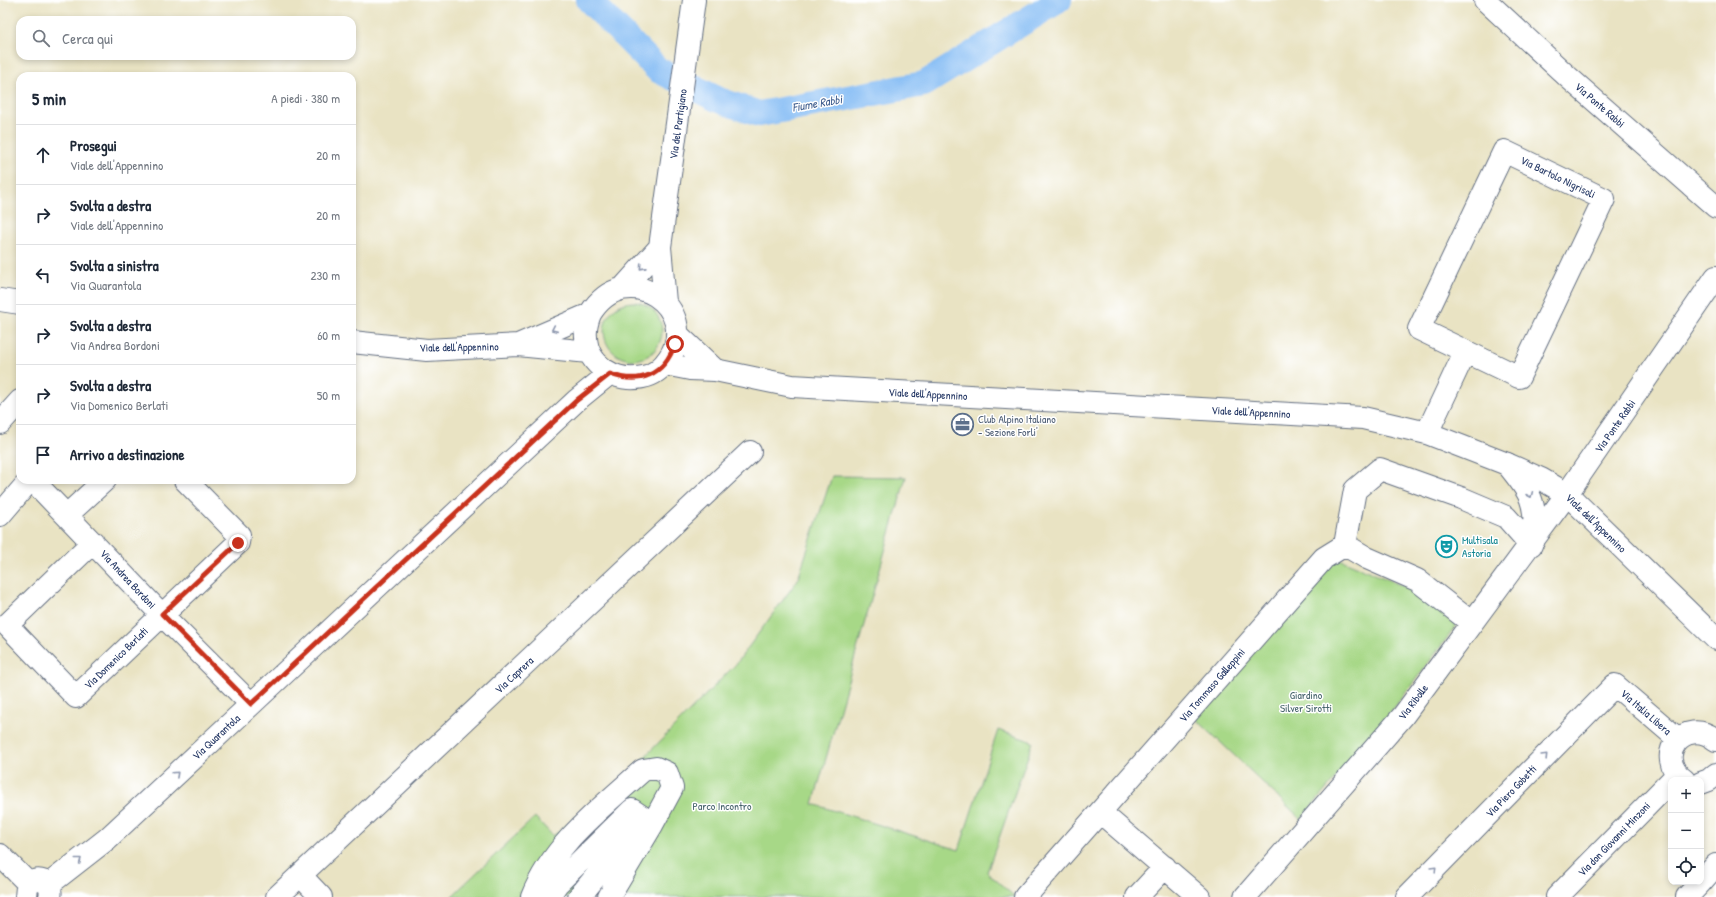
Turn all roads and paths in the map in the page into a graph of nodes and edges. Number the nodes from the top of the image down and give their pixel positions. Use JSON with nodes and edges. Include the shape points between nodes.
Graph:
{"nodes":[{"id":1,"x":694,"y":0,"type":"edge"},
{"id":2,"x":1485,"y":0,"type":"edge"},
{"id":3,"x":1716,"y":208,"type":"edge"},
{"id":4,"x":660,"y":247,"type":"junction"},
{"id":5,"x":1716,"y":278,"type":"edge"},
{"id":6,"x":623,"y":288,"type":"junction"},
{"id":7,"x":0,"y":300,"type":"edge"},
{"id":8,"x":16,"y":302,"type":"edge"},
{"id":9,"x":665,"y":302,"type":"junction"},
{"id":10,"x":590,"y":314,"type":"junction"},
{"id":11,"x":677,"y":334,"type":"junction"},
{"id":12,"x":356,"y":342,"type":"edge"},
{"id":13,"x":518,"y":345,"type":"junction"},
{"id":14,"x":589,"y":352,"type":"junction"},
{"id":15,"x":1465,"y":352,"type":"junction"},
{"id":16,"x":665,"y":364,"type":"junction"},
{"id":17,"x":715,"y":370,"type":"junction"},
{"id":18,"x":610,"y":374,"type":"junction"},
{"id":19,"x":16,"y":405,"type":"edge"},
{"id":20,"x":0,"y":423,"type":"edge"},
{"id":21,"x":1426,"y":432,"type":"junction"},
{"id":22,"x":750,"y":452,"type":"dead end"},
{"id":23,"x":1507,"y":464,"type":"junction"},
{"id":24,"x":35,"y":484,"type":"edge"},
{"id":25,"x":101,"y":484,"type":"edge"},
{"id":26,"x":189,"y":484,"type":"edge"},
{"id":27,"x":1567,"y":494,"type":"junction"},
{"id":28,"x":0,"y":515,"type":"edge"},
{"id":29,"x":67,"y":515,"type":"junction"},
{"id":30,"x":93,"y":542,"type":"junction"},
{"id":31,"x":1533,"y":542,"type":"junction"},
{"id":32,"x":1345,"y":545,"type":"junction"},
{"id":33,"x":162,"y":614,"type":"junction"},
{"id":34,"x":1472,"y":623,"type":"junction"},
{"id":35,"x":1716,"y":639,"type":"edge"},
{"id":36,"x":1615,"y":684,"type":"joint"},
{"id":37,"x":251,"y":704,"type":"junction"},
{"id":38,"x":1678,"y":740,"type":"junction"},
{"id":39,"x":1716,"y":740,"type":"edge"},
{"id":40,"x":1675,"y":777,"type":"edge"},
{"id":41,"x":1668,"y":787,"type":"edge"},
{"id":42,"x":1100,"y":812,"type":"junction"},
{"id":43,"x":619,"y":849,"type":"junction"},
{"id":44,"x":0,"y":855,"type":"edge"},
{"id":45,"x":1716,"y":865,"type":"edge"},
{"id":46,"x":1165,"y":867,"type":"junction"},
{"id":47,"x":301,"y":876,"type":"junction"},
{"id":48,"x":564,"y":877,"type":"junction"},
{"id":49,"x":596,"y":877,"type":"junction"},
{"id":50,"x":1704,"y":879,"type":"edge"},
{"id":51,"x":1698,"y":885,"type":"edge"},
{"id":52,"x":38,"y":891,"type":"edge"},
{"id":53,"x":1026,"y":896,"type":"edge"},
{"id":54,"x":277,"y":897,"type":"edge"},
{"id":55,"x":321,"y":897,"type":"edge"},
{"id":56,"x":532,"y":897,"type":"edge"},
{"id":57,"x":548,"y":897,"type":"edge"},
{"id":58,"x":579,"y":897,"type":"edge"},
{"id":59,"x":609,"y":897,"type":"edge"},
{"id":60,"x":1137,"y":897,"type":"edge"},
{"id":61,"x":1200,"y":897,"type":"edge"},
{"id":62,"x":1245,"y":897,"type":"edge"},
{"id":63,"x":1407,"y":897,"type":"edge"},
{"id":64,"x":1557,"y":897,"type":"edge"},
{"id":65,"x":1687,"y":897,"type":"edge"}],
"edges":[{"from":1,"to":4,"type":"street","name":"Via del Partigiano"},
{"from":2,"to":3,"type":"street","name":"Via Ponte Rabbi"},
{"from":4,"to":6,"type":"street","one_way":true},
{"from":4,"to":9,"type":"street","name":"Via del Partigiano"},
{"from":5,"to":27,"type":"street","name":"Via Ponte Rabbi"},
{"from":6,"to":9,"type":"street","via":[[653,292]]},
{"from":6,"to":10,"type":"street","via":[[603,296]]},
{"from":7,"to":8,"type":"street"},
{"from":9,"to":11,"type":"street","via":[[674,317]]},
{"from":10,"to":13,"type":"street","name":"Viale dell'Appennino","one_way":true},
{"from":10,"to":14,"type":"street","via":[[586,326]]},
{"from":11,"to":16,"type":"street","via":[[672,355]]},
{"from":11,"to":17,"type":"street"},
{"from":12,"to":13,"type":"street","name":"Viale dell'Appennino","via":[[427,350]]},
{"from":13,"to":14,"type":"street","name":"Viale dell'Appennino"},
{"from":14,"to":18,"type":"street"},
{"from":15,"to":15,"type":"street","name":"Via Bartolo Nigrisoli","via":[[1519,377],[1604,199],[1504,151],[1419,329]]},
{"from":15,"to":21,"type":"street"},
{"from":16,"to":17,"type":"street","name":"Viale dell'Appennino"},
{"from":16,"to":18,"type":"street","via":[[656,372],[639,378],[621,378]]},
{"from":17,"to":21,"type":"street","name":"Viale dell'Appennino","via":[[792,386],[1363,418]]},
{"from":18,"to":37,"type":"street","name":"Via Quarantola","via":[[577,400]]},
{"from":19,"to":20,"type":"street"},
{"from":21,"to":23,"type":"street","name":"Viale dell'Appennino"},
{"from":22,"to":47,"type":"street","name":"Via Caprera"},
{"from":23,"to":27,"type":"street","name":"Viale dell'Appennino"},
{"from":23,"to":31,"type":"street","one_way":true,"via":[[1528,490],[1534,505],[1536,521]]},
{"from":24,"to":28,"type":"street"},
{"from":24,"to":29,"type":"street","name":"Via Andrea Bordoni"},
{"from":25,"to":29,"type":"street"},
{"from":26,"to":33,"type":"street","name":"Via Domenico Berlati","via":[[239,535],[238,543]]},
{"from":27,"to":31,"type":"street","name":"Via Ribolle"},
{"from":27,"to":35,"type":"street","name":"Viale dell'Appennino"},
{"from":29,"to":30,"type":"street","name":"Via Andrea Bordoni"},
{"from":30,"to":33,"type":"street","name":"Via Andrea Bordoni"},
{"from":30,"to":33,"type":"street","name":"Via Domenico Berlati","via":[[6,625],[76,697]]},
{"from":31,"to":32,"type":"street","via":[[1506,517],[1380,469],[1355,490]]},
{"from":31,"to":34,"type":"street","name":"Via Ribolle"},
{"from":32,"to":34,"type":"street","via":[[1367,558],[1417,580]]},
{"from":32,"to":42,"type":"street","name":"Via Tommaso Galleppini","via":[[1324,558]]},
{"from":33,"to":37,"type":"street","name":"Via Andrea Bordoni"},
{"from":34,"to":62,"type":"street","name":"Via Ribolle","via":[[1403,716]]},
{"from":36,"to":38,"type":"street","name":"Via Italia Libera"},
{"from":63,"to":36,"type":"street","name":"Via Piero Gobetti","one_way":true},
{"from":52,"to":37,"type":"street","name":"Via Quarantola","one_way":true,"via":[[107,838]]},
{"from":38,"to":39,"type":"street","name":"Via Italia Libera","via":[[1685,734],[1701,732]]},
{"from":38,"to":40,"type":"street","name":"Via Italia Libera","via":[[1671,753]]},
{"from":41,"to":64,"type":"street","name":"Via don Giovanni Minzoni"},
{"from":42,"to":46,"type":"street"},
{"from":42,"to":53,"type":"street","name":"Via Tommaso Galleppini"},
{"from":43,"to":48,"type":"street"},
{"from":43,"to":49,"type":"street"},
{"from":43,"to":56,"type":"street","via":[[652,825],[672,788],[667,773],[656,768],[643,770],[560,848]]},
{"from":43,"to":59,"type":"street"},
{"from":44,"to":52,"type":"street"},
{"from":45,"to":50,"type":"street"},
{"from":46,"to":60,"type":"street"},
{"from":46,"to":61,"type":"street"},
{"from":47,"to":54,"type":"street","name":"Via Caprera"},
{"from":47,"to":55,"type":"street"},
{"from":48,"to":49,"type":"street"},
{"from":48,"to":57,"type":"street"},
{"from":49,"to":58,"type":"street"},
{"from":51,"to":65,"type":"street"}]}
